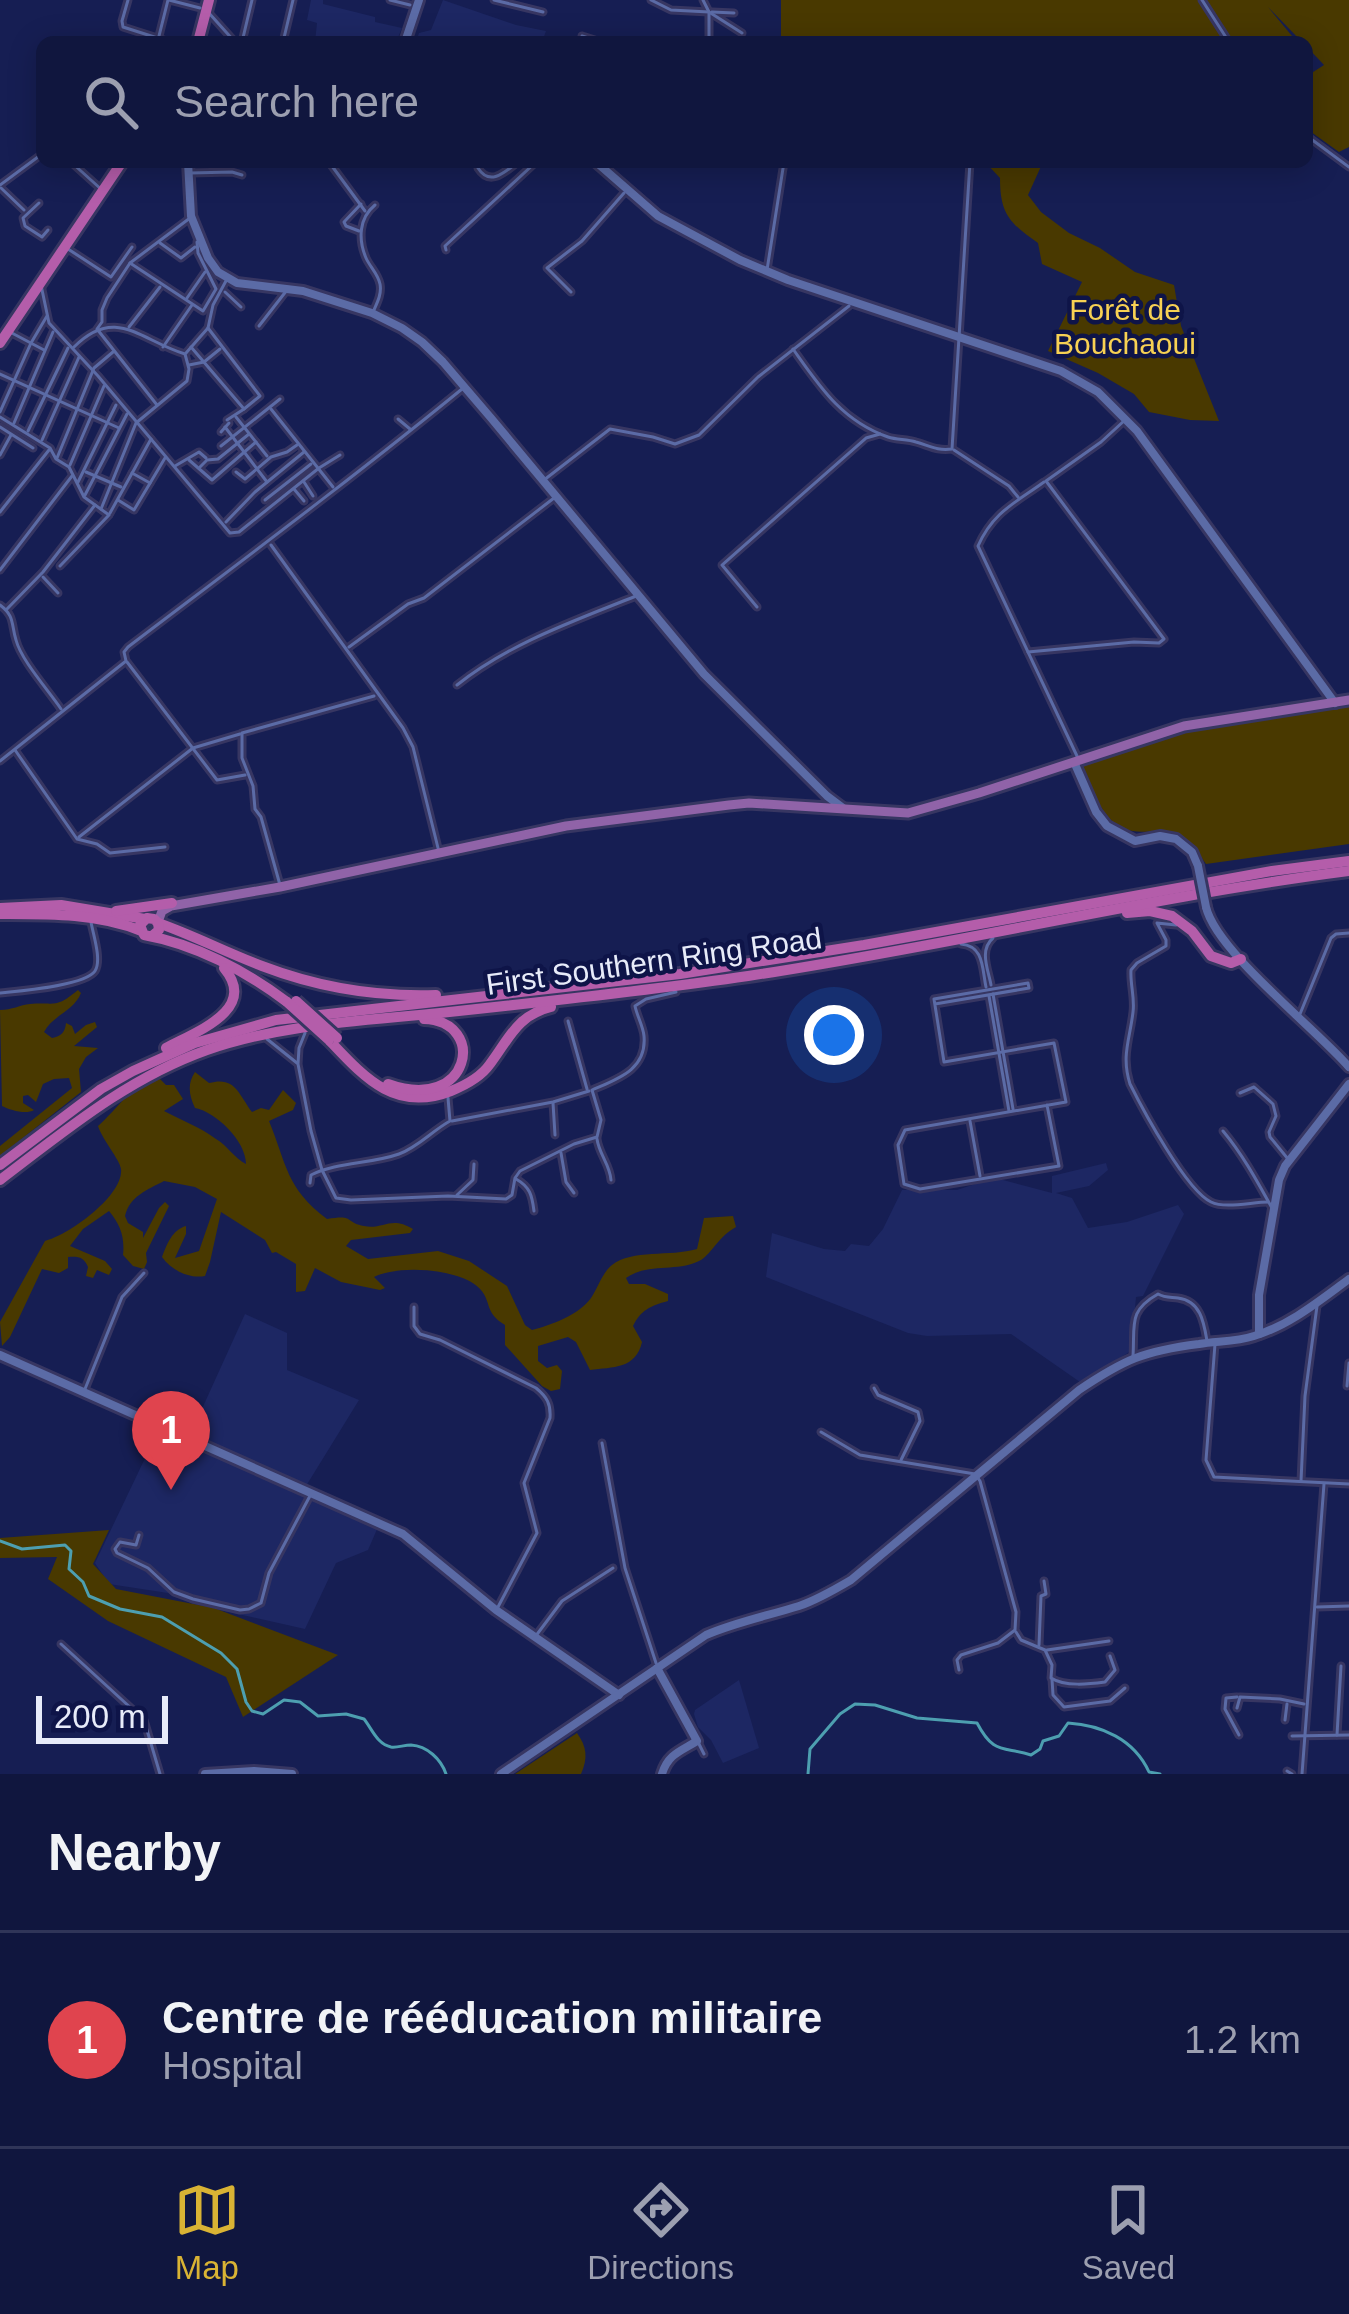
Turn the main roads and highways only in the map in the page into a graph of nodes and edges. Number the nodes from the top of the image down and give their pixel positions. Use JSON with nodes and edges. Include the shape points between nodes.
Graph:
{"nodes":[{"id":1,"x":415,"y":2,"type":"edge"},
{"id":2,"x":208,"y":5,"type":"edge"},
{"id":3,"x":199,"y":36,"type":"edge"},
{"id":4,"x":407,"y":36,"type":"edge"},
{"id":5,"x":118,"y":168,"type":"edge"},
{"id":6,"x":188,"y":168,"type":"edge"},
{"id":7,"x":603,"y":168,"type":"edge"},
{"id":8,"x":4,"y":337,"type":"edge"},
{"id":9,"x":1349,"y":700,"type":"edge"},
{"id":10,"x":1335,"y":703,"type":"junction"},
{"id":11,"x":1076,"y":761,"type":"junction"},
{"id":12,"x":817,"y":786,"type":"junction"},
{"id":13,"x":818,"y":809,"type":"junction"},
{"id":14,"x":849,"y":811,"type":"junction"},
{"id":15,"x":1349,"y":861,"type":"edge"},
{"id":16,"x":1349,"y":872,"type":"edge"},
{"id":17,"x":1187,"y":895,"type":"junction"},
{"id":18,"x":218,"y":898,"type":"junction"},
{"id":19,"x":188,"y":903,"type":"junction"},
{"id":20,"x":172,"y":904,"type":"junction"},
{"id":21,"x":0,"y":910,"type":"edge"},
{"id":22,"x":107,"y":912,"type":"junction"},
{"id":23,"x":1090,"y":914,"type":"junction"},
{"id":24,"x":154,"y":926,"type":"junction"},
{"id":25,"x":211,"y":954,"type":"junction"},
{"id":26,"x":1222,"y":959,"type":"junction"},
{"id":27,"x":1241,"y":959,"type":"junction"},
{"id":28,"x":301,"y":979,"type":"junction"},
{"id":29,"x":270,"y":981,"type":"junction"},
{"id":30,"x":607,"y":981,"type":"junction"},
{"id":31,"x":632,"y":991,"type":"junction"},
{"id":32,"x":292,"y":1002,"type":"junction"},
{"id":33,"x":342,"y":1022,"type":"junction"},
{"id":34,"x":333,"y":1039,"type":"junction"},
{"id":35,"x":1349,"y":1066,"type":"edge"},
{"id":36,"x":110,"y":1084,"type":"junction"},
{"id":37,"x":1349,"y":1084,"type":"edge"},
{"id":38,"x":0,"y":1165,"type":"edge"},
{"id":39,"x":0,"y":1180,"type":"edge"},
{"id":40,"x":1349,"y":1279,"type":"edge"},
{"id":41,"x":1259,"y":1316,"type":"junction"},
{"id":42,"x":1283,"y":1324,"type":"junction"},
{"id":43,"x":1258,"y":1334,"type":"junction"},
{"id":44,"x":0,"y":1355,"type":"edge"},
{"id":45,"x":657,"y":1668,"type":"junction"},
{"id":46,"x":619,"y":1695,"type":"junction"},
{"id":47,"x":205,"y":1774,"type":"edge"},
{"id":48,"x":292,"y":1774,"type":"edge"},
{"id":49,"x":501,"y":1774,"type":"edge"},
{"id":50,"x":662,"y":1774,"type":"edge"}],
"edges":[{"from":1,"to":4,"type":"main road"},
{"from":2,"to":3,"type":"highway"},
{"from":5,"to":8,"type":"highway"},
{"from":6,"to":12,"type":"main road","via":[[197,240],[227,279],[372,313],[422,342],[704,674]]},
{"from":7,"to":10,"type":"main road","via":[[658,216],[767,272],[1061,371],[1098,392],[1126,418]]},
{"from":9,"to":10,"type":"main road"},
{"from":10,"to":11,"type":"main road","via":[[1184,726]]},
{"from":11,"to":14,"type":"main road","via":[[908,813]]},
{"from":11,"to":27,"type":"main road","bridge":true,"via":[[1107,826],[1135,841],[1175,839],[1192,852],[1213,927]]},
{"from":12,"to":13,"type":"main road"},
{"from":12,"to":14,"type":"main road"},
{"from":13,"to":14,"type":"main road"},
{"from":13,"to":18,"type":"main road","via":[[749,803],[566,826]]},
{"from":15,"to":30,"type":"highway","name":"First Southern Ring Road"},
{"from":16,"to":17,"type":"highway","name":"First Southern Ring Road"},
{"from":17,"to":23,"type":"highway","name":"First Southern Ring Road"},
{"from":17,"to":26,"type":"highway","via":[[1181,913]]},
{"from":18,"to":19,"type":"main road"},
{"from":18,"to":20,"type":"main road"},
{"from":19,"to":24,"type":"main road"},
{"from":19,"to":24,"type":"main road","via":[[165,909]]},
{"from":20,"to":22,"type":"highway"},
{"from":20,"to":24,"type":"main road"},
{"from":21,"to":22,"type":"highway","via":[[61,904]]},
{"from":21,"to":24,"type":"highway"},
{"from":21,"to":24,"type":"highway"},
{"from":22,"to":24,"type":"highway"},
{"from":23,"to":26,"type":"highway","via":[[1162,912]]},
{"from":23,"to":31,"type":"highway","name":"First Southern Ring Road"},
{"from":24,"to":25,"type":"highway"},
{"from":24,"to":28,"type":"highway"},
{"from":24,"to":29,"type":"highway"},
{"from":25,"to":28,"type":"highway"},
{"from":25,"to":29,"type":"highway"},
{"from":25,"to":32,"type":"highway"},
{"from":25,"to":36,"type":"highway","via":[[232,981],[228,1010]]},
{"from":26,"to":27,"type":"highway"},
{"from":27,"to":35,"type":"main road"},
{"from":28,"to":30,"type":"highway","via":[[422,996]]},
{"from":29,"to":32,"type":"highway"},
{"from":30,"to":36,"type":"highway","name":"First Southern Ring Road","via":[[276,1020],[178,1050]]},
{"from":31,"to":33,"type":"highway","name":"First Southern Ring Road"},
{"from":31,"to":34,"type":"highway","via":[[526,1017],[488,1068],[447,1093],[413,1098],[386,1090],[356,1070]]},
{"from":32,"to":34,"type":"highway","bridge":true},
{"from":33,"to":34,"type":"highway","via":[[442,1022],[460,1040],[461,1064],[442,1086],[410,1090],[374,1076]]},
{"from":33,"to":39,"type":"highway","name":"First Southern Ring Road","via":[[209,1049],[135,1082]]},
{"from":36,"to":38,"type":"highway","name":"First Southern Ring Road"},
{"from":37,"to":41,"type":"main road","via":[[1279,1180]]},
{"from":40,"to":42,"type":"main road"},
{"from":41,"to":42,"type":"main road"},
{"from":41,"to":43,"type":"main road"},
{"from":41,"to":43,"type":"main road"},
{"from":42,"to":43,"type":"main road"},
{"from":43,"to":45,"type":"main road","via":[[1133,1357],[1079,1390],[838,1588],[723,1628]]},
{"from":44,"to":46,"type":"main road","via":[[403,1534]]},
{"from":45,"to":46,"type":"main road"},
{"from":45,"to":50,"type":"main road","via":[[697,1741],[673,1754]]},
{"from":46,"to":49,"type":"main road"},
{"from":47,"to":48,"type":"main road"}]}
